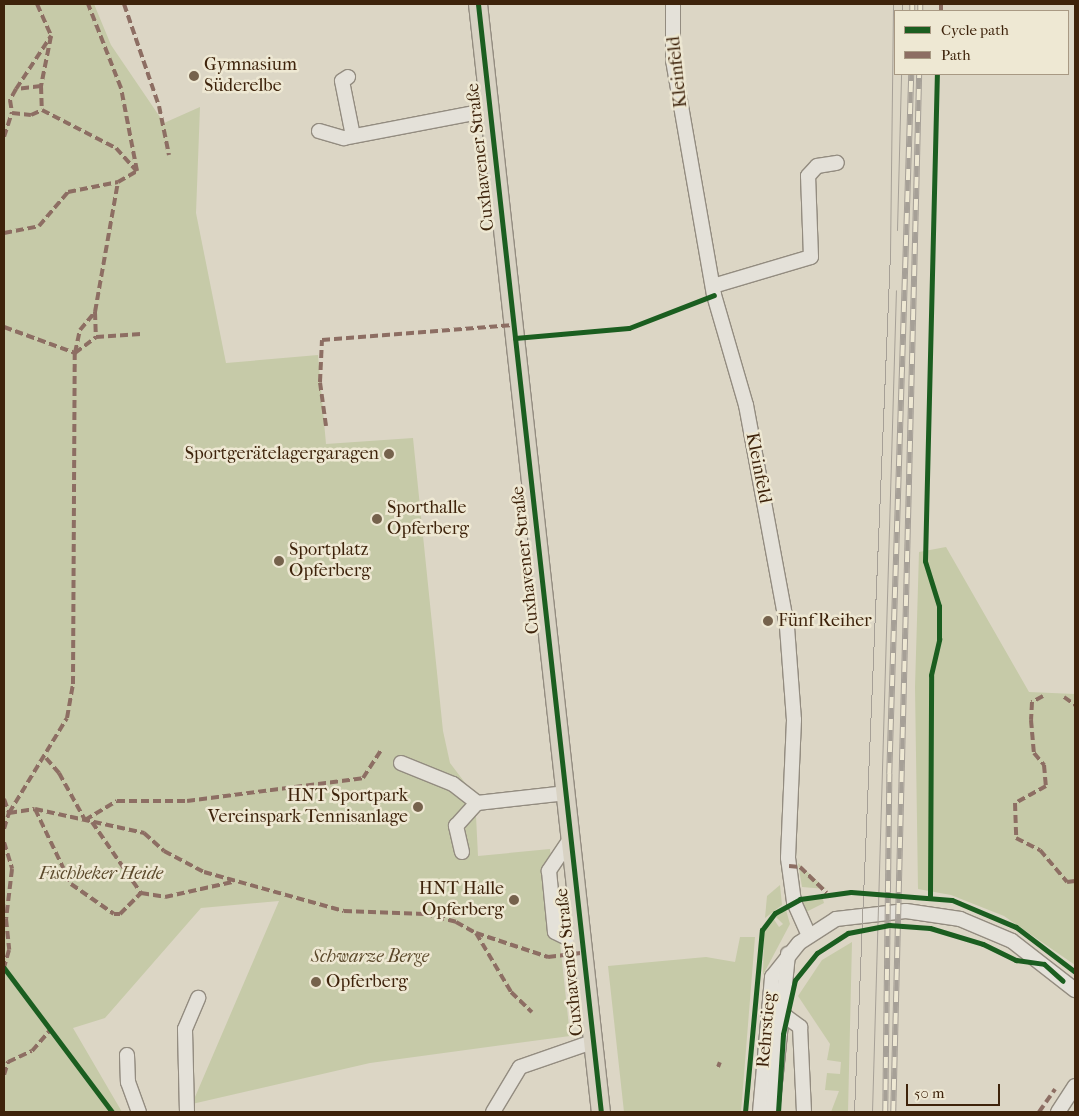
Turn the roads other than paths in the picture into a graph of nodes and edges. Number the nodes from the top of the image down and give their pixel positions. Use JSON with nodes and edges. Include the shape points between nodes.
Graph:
{"nodes":[{"id":1,"x":478,"y":4,"type":"edge"},
{"id":2,"x":673,"y":4,"type":"edge"},
{"id":3,"x":348,"y":77,"type":"dead end"},
{"id":4,"x":490,"y":110,"type":"junction"},
{"id":5,"x":319,"y":131,"type":"dead end"},
{"id":6,"x":353,"y":136,"type":"junction"},
{"id":7,"x":837,"y":164,"type":"dead end"},
{"id":8,"x":712,"y":286,"type":"junction"},
{"id":9,"x":401,"y":763,"type":"dead end"},
{"id":10,"x":566,"y":793,"type":"junction"},
{"id":11,"x":477,"y":803,"type":"junction"},
{"id":12,"x":571,"y":838,"type":"junction"},
{"id":13,"x":462,"y":852,"type":"dead end"},
{"id":14,"x":809,"y":935,"type":"junction"},
{"id":15,"x":582,"y":945,"type":"junction"},
{"id":16,"x":788,"y":954,"type":"junction"},
{"id":17,"x":1063,"y":981,"type":"junction"},
{"id":18,"x":1075,"y":990,"type":"edge"},
{"id":19,"x":198,"y":998,"type":"dead end"},
{"id":20,"x":1075,"y":999,"type":"edge"},
{"id":21,"x":781,"y":1016,"type":"junction"},
{"id":22,"x":767,"y":1022,"type":"junction"},
{"id":23,"x":592,"y":1042,"type":"junction"},
{"id":24,"x":127,"y":1055,"type":"dead end"},
{"id":25,"x":1075,"y":1086,"type":"edge"},
{"id":26,"x":1075,"y":1092,"type":"edge"},
{"id":27,"x":1062,"y":1107,"type":"edge"},
{"id":28,"x":139,"y":1112,"type":"edge"},
{"id":29,"x":186,"y":1112,"type":"edge"},
{"id":30,"x":493,"y":1112,"type":"edge"},
{"id":31,"x":601,"y":1112,"type":"edge"},
{"id":32,"x":760,"y":1112,"type":"edge"},
{"id":33,"x":772,"y":1112,"type":"edge"},
{"id":34,"x":804,"y":1112,"type":"edge"}],
"edges":[{"from":1,"to":4,"type":"main road","name":"Cuxhavener Straße"},
{"from":2,"to":8,"type":"street","name":"Kleinfeld","via":[[673,60]]},
{"from":3,"to":6,"type":"street","via":[[342,81]]},
{"from":4,"to":6,"type":"street"},
{"from":4,"to":10,"type":"main road","name":"Cuxhavener Straße"},
{"from":5,"to":6,"type":"street"},
{"from":7,"to":8,"type":"street","via":[[817,166],[808,176],[811,257]]},
{"from":8,"to":14,"type":"street","name":"Kleinfeld","via":[[746,405],[788,627],[794,720],[788,858],[794,902]]},
{"from":9,"to":11,"type":"street","via":[[453,784]]},
{"from":10,"to":11,"type":"street"},
{"from":10,"to":12,"type":"main road","name":"Cuxhavener Straße"},
{"from":11,"to":13,"type":"street","via":[[456,826]]},
{"from":12,"to":15,"type":"main road","name":"Cuxhavener Straße"},
{"from":12,"to":15,"type":"street","via":[[548,871],[555,932]]},
{"from":14,"to":16,"type":"street","name":"Rehrstieg"},
{"from":14,"to":17,"type":"street","name":"Rehrstieg","via":[[827,923],[855,914],[939,914],[1012,941]]},
{"from":15,"to":23,"type":"main road","name":"Cuxhavener Straße"},
{"from":16,"to":21,"type":"street","name":"Rehrstieg"},
{"from":16,"to":22,"type":"street","name":"Rehrstieg","via":[[772,977]]},
{"from":17,"to":18,"type":"street","name":"Rehrstieg"},
{"from":17,"to":20,"type":"street","name":"Rehrstieg"},
{"from":19,"to":29,"type":"street","via":[[185,1029]]},
{"from":21,"to":22,"type":"street"},
{"from":21,"to":33,"type":"street","name":"Rehrstieg"},
{"from":21,"to":34,"type":"street","via":[[801,1030]]},
{"from":22,"to":32,"type":"street","name":"Rehrstieg"},
{"from":23,"to":30,"type":"street","via":[[520,1068]]},
{"from":23,"to":31,"type":"main road","name":"Cuxhavener Straße"},
{"from":24,"to":28,"type":"street","via":[[128,1082]]},
{"from":25,"to":27,"type":"street"},
{"from":26,"to":27,"type":"street"}]}
